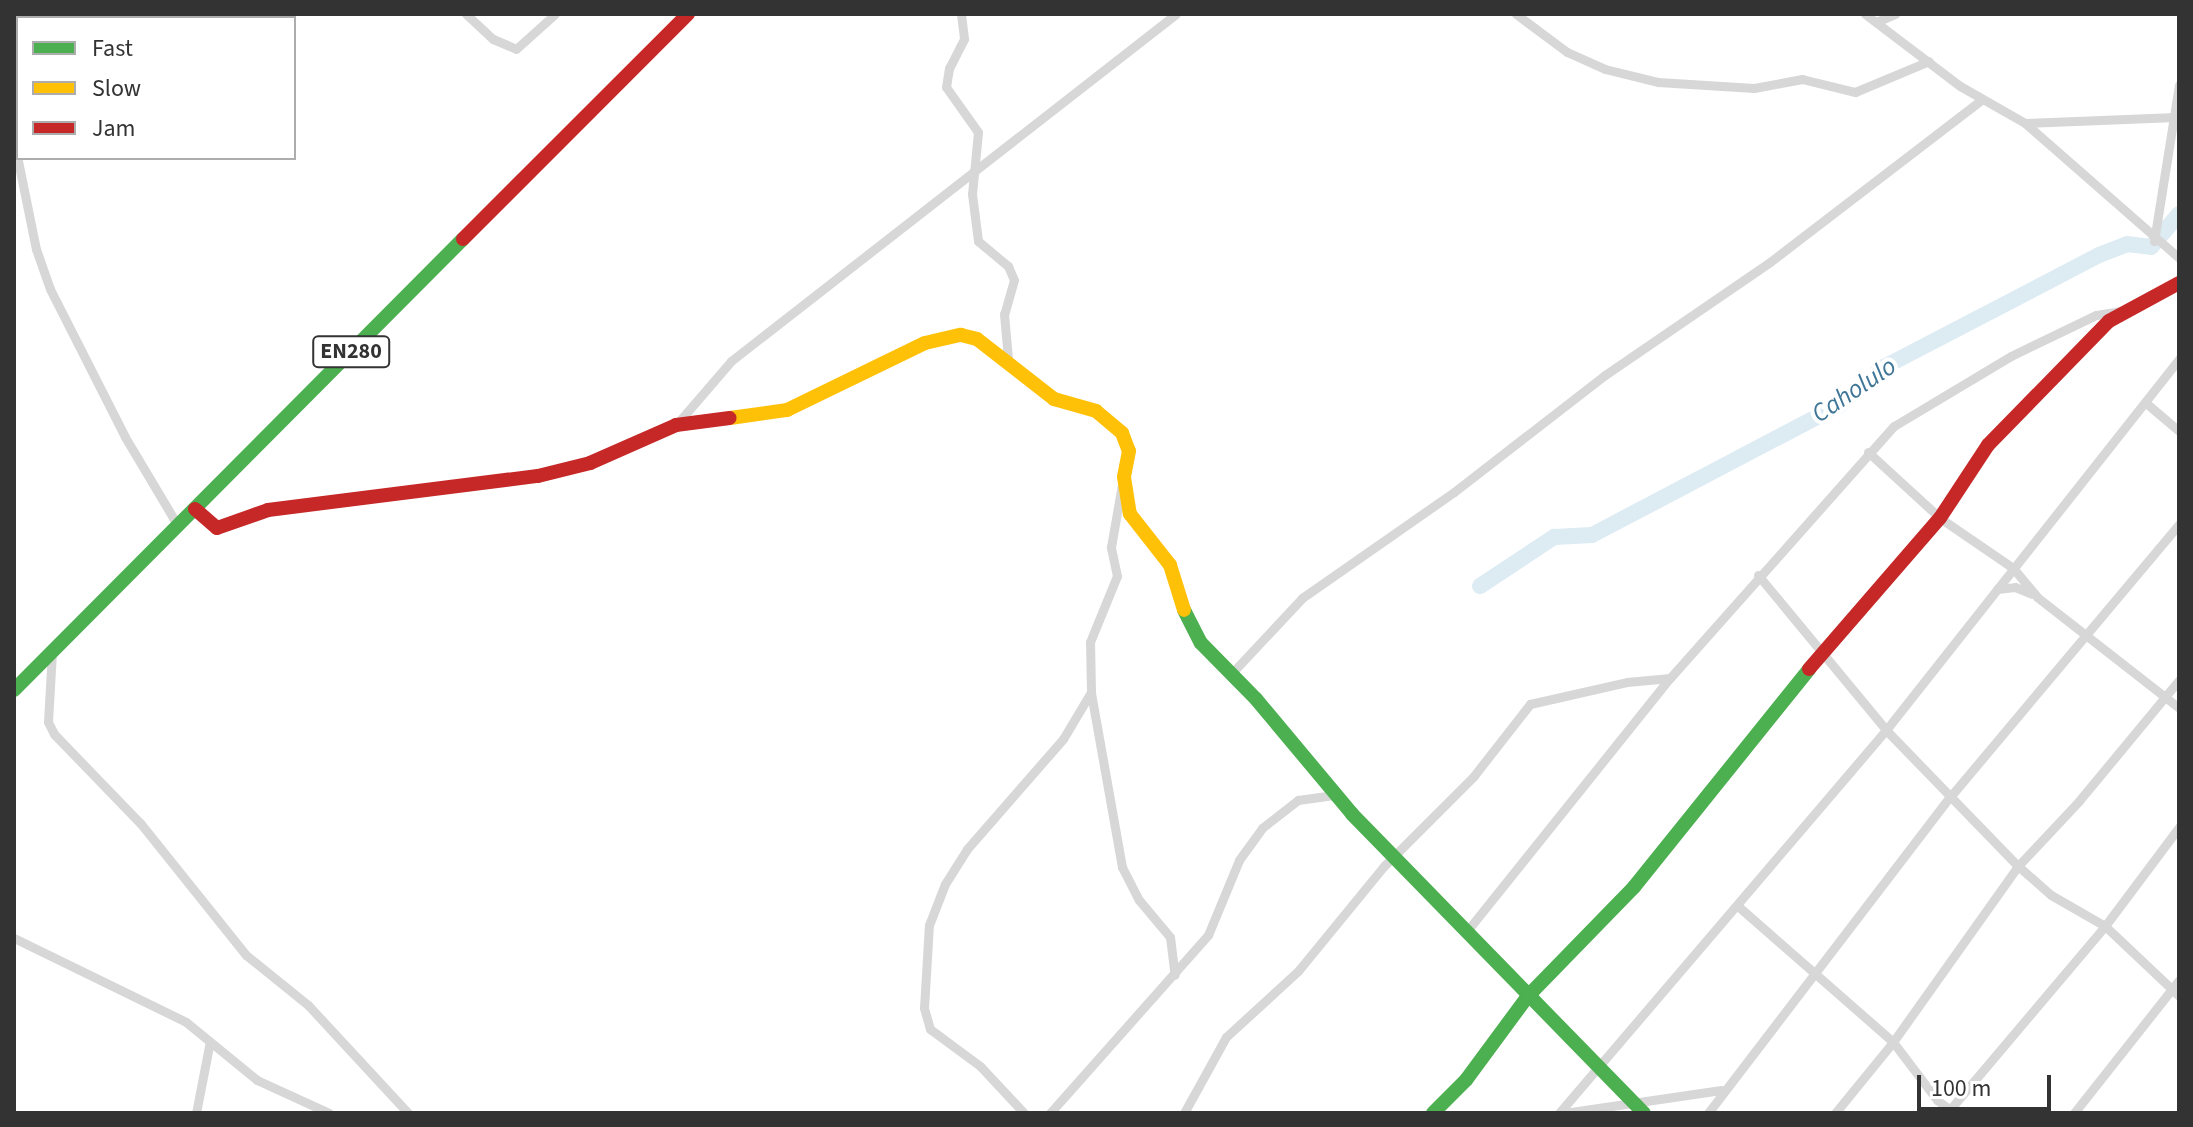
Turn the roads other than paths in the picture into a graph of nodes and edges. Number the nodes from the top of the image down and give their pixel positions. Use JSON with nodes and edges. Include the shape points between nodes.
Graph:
{"nodes":[{"id":1,"x":466,"y":14,"type":"edge"},
{"id":2,"x":555,"y":14,"type":"edge"},
{"id":3,"x":688,"y":14,"type":"edge"},
{"id":4,"x":961,"y":14,"type":"edge"},
{"id":5,"x":1176,"y":14,"type":"edge"},
{"id":6,"x":1516,"y":14,"type":"edge"},
{"id":7,"x":1865,"y":14,"type":"edge"},
{"id":8,"x":1895,"y":14,"type":"edge"},
{"id":9,"x":1876,"y":22,"type":"junction"},
{"id":10,"x":1929,"y":61,"type":"junction"},
{"id":11,"x":2179,"y":85,"type":"edge"},
{"id":12,"x":1981,"y":100,"type":"junction"},
{"id":13,"x":2176,"y":117,"type":"edge"},
{"id":14,"x":2025,"y":123,"type":"junction"},
{"id":15,"x":18,"y":160,"type":"edge"},
{"id":16,"x":975,"y":173,"type":"junction"},
{"id":17,"x":2154,"y":241,"type":"junction"},
{"id":18,"x":2179,"y":258,"type":"edge"},
{"id":19,"x":2179,"y":283,"type":"edge"},
{"id":20,"x":2122,"y":311,"type":"junction"},
{"id":21,"x":1008,"y":359,"type":"junction"},
{"id":22,"x":2179,"y":359,"type":"edge"},
{"id":23,"x":2146,"y":403,"type":"junction"},
{"id":24,"x":676,"y":425,"type":"junction"},
{"id":25,"x":2179,"y":431,"type":"edge"},
{"id":26,"x":1868,"y":452,"type":"junction"},
{"id":27,"x":1124,"y":477,"type":"junction"},
{"id":28,"x":195,"y":509,"type":"junction"},
{"id":29,"x":1940,"y":518,"type":"junction"},
{"id":30,"x":2179,"y":524,"type":"edge"},
{"id":31,"x":178,"y":526,"type":"junction"},
{"id":32,"x":2013,"y":568,"type":"junction"},
{"id":33,"x":1758,"y":575,"type":"junction"},
{"id":34,"x":1997,"y":589,"type":"junction"},
{"id":35,"x":2037,"y":597,"type":"junction"},
{"id":36,"x":2088,"y":635,"type":"junction"},
{"id":37,"x":52,"y":652,"type":"junction"},
{"id":38,"x":1824,"y":653,"type":"junction"},
{"id":39,"x":1231,"y":674,"type":"junction"},
{"id":40,"x":1670,"y":678,"type":"junction"},
{"id":41,"x":2179,"y":680,"type":"edge"},
{"id":42,"x":14,"y":690,"type":"edge"},
{"id":43,"x":1091,"y":692,"type":"junction"},
{"id":44,"x":2166,"y":698,"type":"junction"},
{"id":45,"x":2179,"y":708,"type":"edge"},
{"id":46,"x":1886,"y":730,"type":"junction"},
{"id":47,"x":1334,"y":795,"type":"junction"},
{"id":48,"x":1950,"y":797,"type":"junction"},
{"id":49,"x":2179,"y":827,"type":"edge"},
{"id":50,"x":1397,"y":856,"type":"junction"},
{"id":51,"x":2018,"y":866,"type":"junction"},
{"id":52,"x":1739,"y":907,"type":"junction"},
{"id":53,"x":2105,"y":926,"type":"junction"},
{"id":54,"x":1467,"y":931,"type":"junction"},
{"id":55,"x":14,"y":938,"type":"edge"},
{"id":56,"x":1812,"y":971,"type":"junction"},
{"id":57,"x":1175,"y":975,"type":"junction"},
{"id":58,"x":2177,"y":988,"type":"edge"},
{"id":59,"x":1528,"y":996,"type":"junction"},
{"id":60,"x":210,"y":1041,"type":"junction"},
{"id":61,"x":1893,"y":1042,"type":"junction"},
{"id":62,"x":1602,"y":1067,"type":"junction"},
{"id":63,"x":1721,"y":1090,"type":"junction"},
{"id":64,"x":1639,"y":1108,"type":"edge"},
{"id":65,"x":1950,"y":1112,"type":"edge"},
{"id":66,"x":196,"y":1113,"type":"edge"},
{"id":67,"x":329,"y":1113,"type":"edge"},
{"id":68,"x":408,"y":1113,"type":"edge"},
{"id":69,"x":1024,"y":1113,"type":"edge"},
{"id":70,"x":1050,"y":1113,"type":"edge"},
{"id":71,"x":1184,"y":1113,"type":"edge"},
{"id":72,"x":1433,"y":1113,"type":"edge"},
{"id":73,"x":1561,"y":1113,"type":"edge"},
{"id":74,"x":1708,"y":1113,"type":"edge"},
{"id":75,"x":1835,"y":1113,"type":"edge"},
{"id":76,"x":2074,"y":1113,"type":"edge"}],
"edges":[{"from":1,"to":2,"type":"street","via":[[493,39],[516,49]]},
{"from":3,"to":28,"type":"street","number":"EN280"},
{"from":4,"to":16,"type":"street","via":[[964,39],[946,87],[976,124],[980,142]]},
{"from":5,"to":16,"type":"street"},
{"from":6,"to":10,"type":"street","via":[[1567,52],[1605,69],[1658,82],[1754,88],[1802,79],[1855,92]]},
{"from":7,"to":9,"type":"street"},
{"from":8,"to":9,"type":"street"},
{"from":9,"to":10,"type":"street"},
{"from":10,"to":12,"type":"street"},
{"from":11,"to":13,"type":"street"},
{"from":12,"to":14,"type":"street"},
{"from":12,"to":39,"type":"street","via":[[1770,262],[1605,375],[1454,492],[1302,598]]},
{"from":13,"to":14,"type":"street"},
{"from":13,"to":17,"type":"street"},
{"from":14,"to":17,"type":"street"},
{"from":15,"to":31,"type":"street","via":[[50,289],[125,437]]},
{"from":16,"to":21,"type":"street","via":[[972,207],[978,241],[1008,266],[1014,280],[1004,314]]},
{"from":16,"to":24,"type":"street","via":[[731,361]]},
{"from":17,"to":18,"type":"street"},
{"from":19,"to":20,"type":"street"},
{"from":20,"to":26,"type":"street","via":[[2096,315],[1934,398],[1900,420]]},
{"from":20,"to":29,"type":"street","via":[[1988,445]]},
{"from":21,"to":24,"type":"street","via":[[977,339],[950,337],[925,343],[787,410]]},
{"from":21,"to":27,"type":"street","via":[[1054,399],[1112,421],[1129,451]]},
{"from":22,"to":23,"type":"street"},
{"from":23,"to":25,"type":"street"},
{"from":23,"to":32,"type":"street"},
{"from":24,"to":28,"type":"street","via":[[590,463],[538,476],[268,510],[217,528]]},
{"from":26,"to":29,"type":"street"},
{"from":26,"to":33,"type":"street"},
{"from":27,"to":39,"type":"street","via":[[1130,514],[1170,565],[1190,628]]},
{"from":27,"to":43,"type":"street","via":[[1112,534],[1115,588],[1090,642]]},
{"from":28,"to":31,"type":"street","number":"EN280"},
{"from":29,"to":32,"type":"street"},
{"from":29,"to":38,"type":"street"},
{"from":30,"to":36,"type":"street"},
{"from":31,"to":37,"type":"street","number":"EN280"},
{"from":32,"to":34,"type":"street"},
{"from":32,"to":35,"type":"street"},
{"from":33,"to":38,"type":"street"},
{"from":33,"to":40,"type":"street"},
{"from":34,"to":35,"type":"street","via":[[2015,587]]},
{"from":34,"to":46,"type":"street"},
{"from":35,"to":36,"type":"street"},
{"from":36,"to":44,"type":"street"},
{"from":36,"to":48,"type":"street"},
{"from":37,"to":42,"type":"street","number":"EN280"},
{"from":37,"to":68,"type":"street","via":[[48,722],[54,734],[141,824],[246,955],[308,1005]]},
{"from":38,"to":46,"type":"street"},
{"from":38,"to":59,"type":"street","via":[[1634,887]]},
{"from":39,"to":47,"type":"street"},
{"from":40,"to":50,"type":"street","via":[[1530,704],[1473,777]]},
{"from":40,"to":54,"type":"street"},
{"from":41,"to":44,"type":"street"},
{"from":43,"to":57,"type":"street","via":[[1122,867],[1139,900],[1170,937]]},
{"from":43,"to":69,"type":"street","via":[[1063,739],[967,849],[945,884],[929,925],[924,1008],[930,1029],[980,1066]]},
{"from":44,"to":45,"type":"street"},
{"from":44,"to":51,"type":"street"},
{"from":46,"to":48,"type":"street"},
{"from":46,"to":52,"type":"street"},
{"from":47,"to":50,"type":"street"},
{"from":47,"to":57,"type":"street","via":[[1298,800],[1262,828],[1239,860],[1217,923]]},
{"from":48,"to":51,"type":"street"},
{"from":48,"to":56,"type":"street"},
{"from":49,"to":53,"type":"street"},
{"from":50,"to":54,"type":"street"},
{"from":50,"to":71,"type":"street","via":[[1298,971],[1218,1046],[1203,1085]]},
{"from":51,"to":53,"type":"street","via":[[2051,895]]},
{"from":51,"to":61,"type":"street"},
{"from":52,"to":56,"type":"street"},
{"from":52,"to":62,"type":"street"},
{"from":53,"to":58,"type":"street"},
{"from":53,"to":65,"type":"street"},
{"from":54,"to":59,"type":"street"},
{"from":55,"to":60,"type":"street","via":[[186,1022]]},
{"from":56,"to":61,"type":"street"},
{"from":56,"to":63,"type":"street"},
{"from":57,"to":70,"type":"street"},
{"from":58,"to":76,"type":"street"},
{"from":59,"to":62,"type":"street"},
{"from":59,"to":72,"type":"street","via":[[1466,1080]]},
{"from":60,"to":66,"type":"street"},
{"from":60,"to":67,"type":"street","via":[[257,1080]]},
{"from":61,"to":65,"type":"street"},
{"from":61,"to":75,"type":"street"},
{"from":62,"to":64,"type":"street"},
{"from":62,"to":73,"type":"street"},
{"from":63,"to":64,"type":"street"},
{"from":63,"to":74,"type":"street"},
{"from":64,"to":73,"type":"street"}]}
